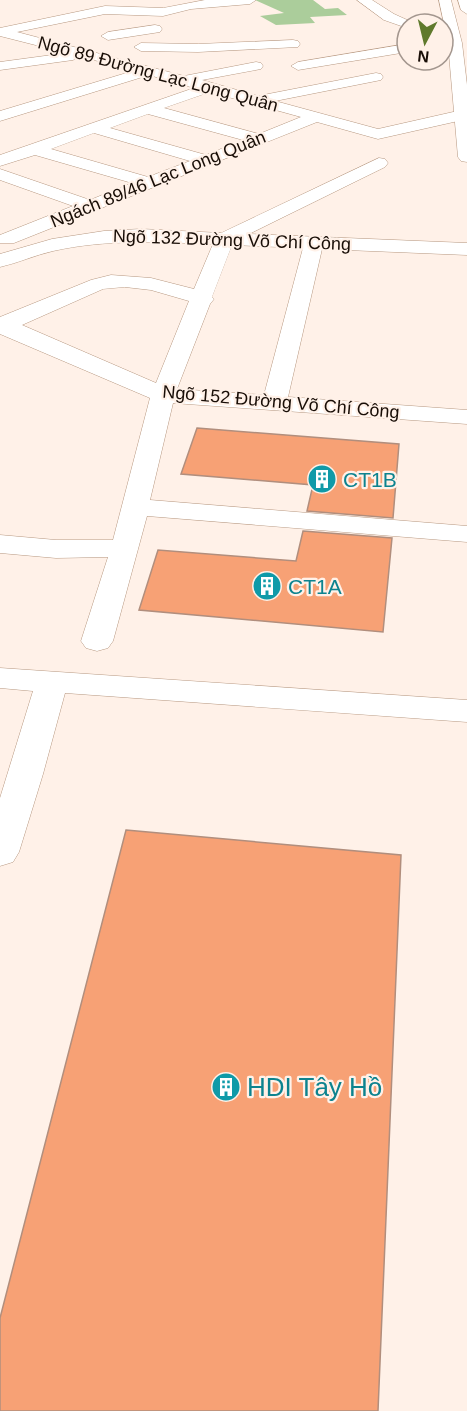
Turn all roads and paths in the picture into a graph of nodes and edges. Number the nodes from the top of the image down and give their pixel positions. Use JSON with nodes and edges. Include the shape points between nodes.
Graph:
{"nodes":[{"id":1,"x":250,"y":0,"type":"edge"},
{"id":2,"x":363,"y":0,"type":"edge"},
{"id":3,"x":464,"y":0,"type":"edge"},
{"id":4,"x":467,"y":10,"type":"edge"},
{"id":5,"x":395,"y":19,"type":"edge"},
{"id":6,"x":58,"y":20,"type":"junction"},
{"id":7,"x":155,"y":29,"type":"dead end"},
{"id":8,"x":221,"y":30,"type":"dead end"},
{"id":9,"x":0,"y":32,"type":"edge"},
{"id":10,"x":95,"y":34,"type":"junction"},
{"id":11,"x":293,"y":44,"type":"dead end"},
{"id":12,"x":248,"y":45,"type":"junction"},
{"id":13,"x":56,"y":46,"type":"junction"},
{"id":14,"x":141,"y":47,"type":"junction"},
{"id":15,"x":395,"y":50,"type":"edge"},
{"id":16,"x":94,"y":55,"type":"junction"},
{"id":17,"x":0,"y":66,"type":"edge"},
{"id":18,"x":256,"y":66,"type":"dead end"},
{"id":19,"x":298,"y":66,"type":"dead end"},
{"id":20,"x":147,"y":70,"type":"junction"},
{"id":21,"x":454,"y":72,"type":"edge"},
{"id":22,"x":376,"y":77,"type":"dead end"},
{"id":23,"x":182,"y":80,"type":"junction"},
{"id":24,"x":210,"y":87,"type":"junction"},
{"id":25,"x":256,"y":100,"type":"junction"},
{"id":26,"x":148,"y":109,"type":"junction"},
{"id":27,"x":462,"y":115,"type":"junction"},
{"id":28,"x":0,"y":116,"type":"edge"},
{"id":29,"x":316,"y":117,"type":"junction"},
{"id":30,"x":94,"y":128,"type":"junction"},
{"id":31,"x":259,"y":139,"type":"junction"},
{"id":32,"x":34,"y":149,"type":"junction"},
{"id":33,"x":467,"y":157,"type":"edge"},
{"id":34,"x":206,"y":160,"type":"junction"},
{"id":35,"x":0,"y":161,"type":"edge"},
{"id":36,"x":379,"y":163,"type":"dead end"},
{"id":37,"x":0,"y":174,"type":"edge"},
{"id":38,"x":149,"y":183,"type":"junction"},
{"id":39,"x":90,"y":206,"type":"junction"},
{"id":40,"x":0,"y":226,"type":"edge"},
{"id":41,"x":21,"y":234,"type":"junction"},
{"id":42,"x":225,"y":238,"type":"junction"},
{"id":43,"x":0,"y":241,"type":"edge"},
{"id":44,"x":314,"y":242,"type":"junction"},
{"id":45,"x":467,"y":249,"type":"edge"},
{"id":46,"x":0,"y":261,"type":"edge"},
{"id":47,"x":203,"y":299,"type":"junction"},
{"id":48,"x":1,"y":326,"type":"edge"},
{"id":49,"x":163,"y":395,"type":"junction"},
{"id":50,"x":274,"y":404,"type":"junction"},
{"id":51,"x":467,"y":417,"type":"edge"},
{"id":52,"x":135,"y":507,"type":"junction"},
{"id":53,"x":467,"y":534,"type":"edge"},
{"id":54,"x":0,"y":544,"type":"edge"},
{"id":55,"x":125,"y":548,"type":"junction"},
{"id":56,"x":97,"y":641,"type":"dead end"},
{"id":57,"x":0,"y":678,"type":"edge"},
{"id":58,"x":52,"y":680,"type":"junction"},
{"id":59,"x":467,"y":711,"type":"edge"},
{"id":60,"x":0,"y":852,"type":"edge"}],
"edges":[{"from":1,"to":6,"type":"main road","via":[[191,5],[163,12],[105,10]]},
{"from":2,"to":5,"type":"main road"},
{"from":3,"to":4,"type":"main road"},
{"from":6,"to":9,"type":"main road"},
{"from":6,"to":10,"type":"main road"},
{"from":7,"to":10,"type":"main road"},
{"from":8,"to":12,"type":"main road"},
{"from":9,"to":13,"type":"main road","name":"Ngõ 89 Đường Lạc Long Quân"},
{"from":10,"to":13,"type":"main road"},
{"from":10,"to":14,"type":"main road"},
{"from":11,"to":12,"type":"main road"},
{"from":12,"to":14,"type":"main road"},
{"from":13,"to":16,"type":"main road","name":"Ngõ 89 Đường Lạc Long Quân"},
{"from":14,"to":16,"type":"main road"},
{"from":15,"to":19,"type":"main road"},
{"from":16,"to":17,"type":"main road"},
{"from":16,"to":20,"type":"main road","name":"Ngõ 89 Đường Lạc Long Quân"},
{"from":18,"to":23,"type":"main road"},
{"from":20,"to":23,"type":"main road","name":"Ngõ 89 Đường Lạc Long Quân"},
{"from":20,"to":28,"type":"main road"},
{"from":21,"to":27,"type":"main road"},
{"from":22,"to":25,"type":"main road"},
{"from":23,"to":24,"type":"main road","name":"Ngõ 89 Đường Lạc Long Quân"},
{"from":24,"to":25,"type":"main road","name":"Ngõ 89 Đường Lạc Long Quân"},
{"from":24,"to":26,"type":"main road"},
{"from":25,"to":29,"type":"main road","name":"Ngõ 89 Đường Lạc Long Quân"},
{"from":26,"to":30,"type":"main road"},
{"from":26,"to":31,"type":"main road"},
{"from":27,"to":29,"type":"main road","name":"Ngõ 89 Đường Lạc Long Quân","via":[[378,134]]},
{"from":27,"to":33,"type":"main road"},
{"from":29,"to":31,"type":"main road","name":"Ngách 89/46 Lạc Long Quân"},
{"from":30,"to":32,"type":"main road"},
{"from":30,"to":34,"type":"main road"},
{"from":31,"to":34,"type":"main road","name":"Ngách 89/46 Lạc Long Quân"},
{"from":32,"to":35,"type":"main road"},
{"from":32,"to":38,"type":"main road"},
{"from":34,"to":38,"type":"main road","name":"Ngách 89/46 Lạc Long Quân"},
{"from":36,"to":42,"type":"main road"},
{"from":37,"to":39,"type":"main road"},
{"from":38,"to":39,"type":"main road","name":"Ngách 89/46 Lạc Long Quân"},
{"from":39,"to":41,"type":"main road","name":"Ngách 89/46 Lạc Long Quân"},
{"from":40,"to":41,"type":"main road"},
{"from":41,"to":43,"type":"main road","name":"Ngách 89/46 Lạc Long Quân"},
{"from":42,"to":44,"type":"main road","name":"Ngõ 132 Đường Võ Chí Công"},
{"from":42,"to":46,"type":"main road","name":"Ngõ 132 Đường Võ Chí Công","via":[[87,237]]},
{"from":42,"to":47,"type":"main road"},
{"from":44,"to":45,"type":"main road","name":"Ngõ 132 Đường Võ Chí Công"},
{"from":44,"to":50,"type":"main road"},
{"from":47,"to":48,"type":"main road","via":[[159,285],[110,281]]},
{"from":47,"to":49,"type":"main road"},
{"from":48,"to":49,"type":"main road","name":"Ngõ 152 Đường Võ Chí Công"},
{"from":49,"to":50,"type":"main road","name":"Ngõ 152 Đường Võ Chí Công"},
{"from":49,"to":52,"type":"main road"},
{"from":50,"to":51,"type":"main road","name":"Ngõ 152 Đường Võ Chí Công"},
{"from":52,"to":53,"type":"main road"},
{"from":52,"to":55,"type":"main road"},
{"from":54,"to":55,"type":"main road","via":[[56,549]]},
{"from":55,"to":56,"type":"main road"},
{"from":57,"to":58,"type":"main road"},
{"from":58,"to":59,"type":"main road"},
{"from":58,"to":60,"type":"main road"}]}
